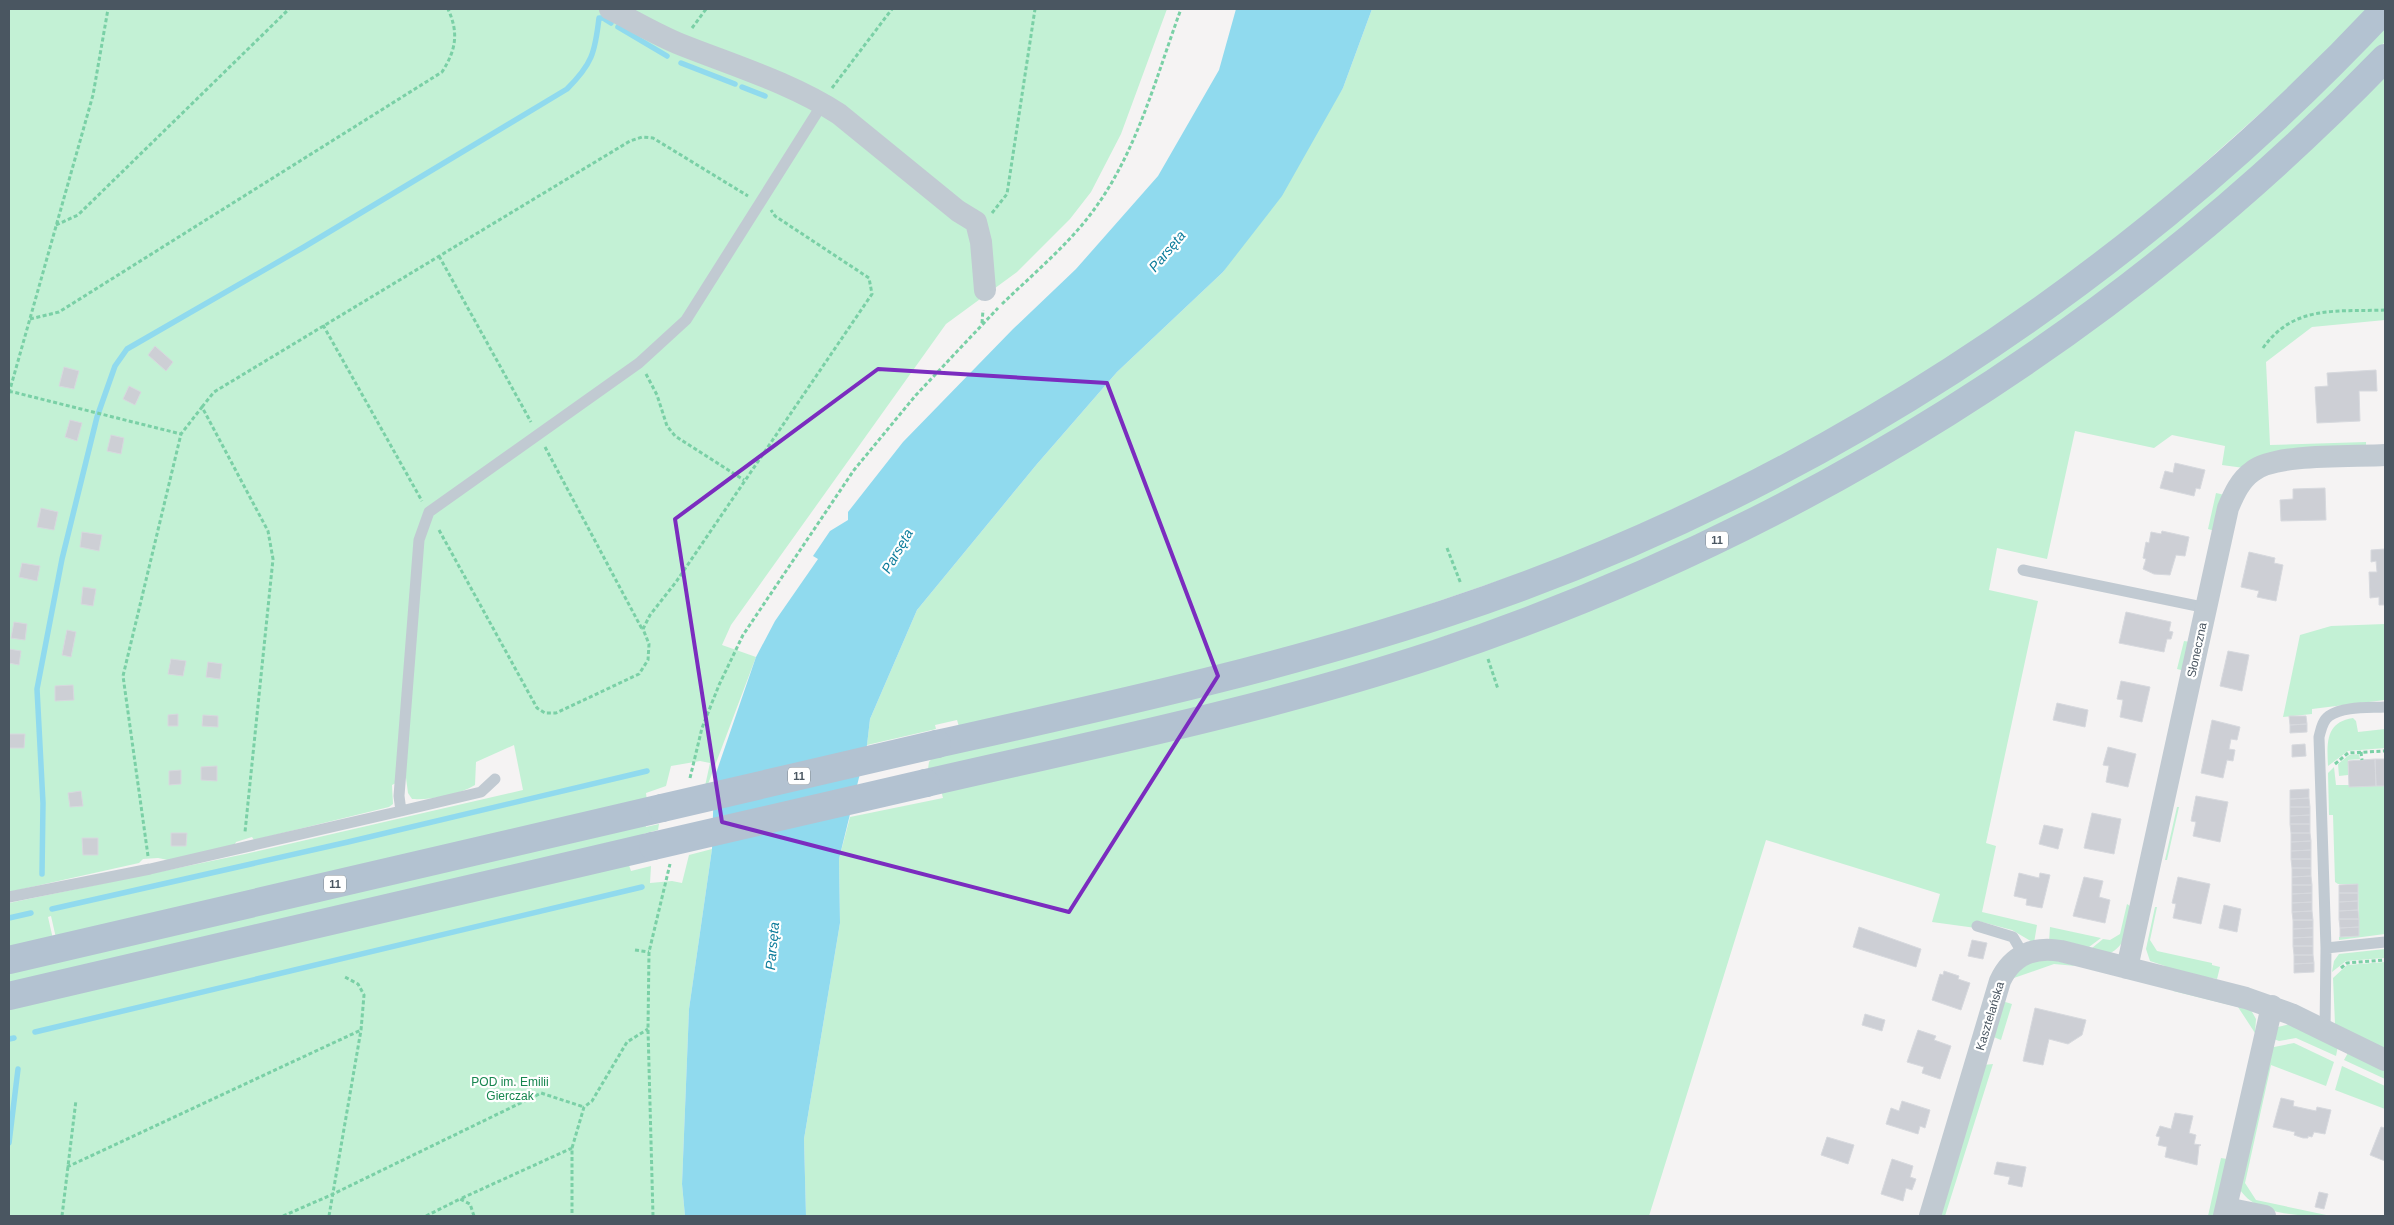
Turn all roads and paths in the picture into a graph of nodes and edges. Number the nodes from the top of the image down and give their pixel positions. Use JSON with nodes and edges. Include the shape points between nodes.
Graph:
{"nodes":[{"id":1,"x":108,"y":9,"type":"edge"},
{"id":2,"x":289,"y":9,"type":"edge"},
{"id":3,"x":448,"y":9,"type":"edge"},
{"id":4,"x":610,"y":9,"type":"edge"},
{"id":5,"x":892,"y":9,"type":"edge"},
{"id":6,"x":1034,"y":9,"type":"edge"},
{"id":7,"x":1181,"y":9,"type":"edge"},
{"id":8,"x":2385,"y":9,"type":"edge"},
{"id":9,"x":2385,"y":58,"type":"edge"},
{"id":10,"x":823,"y":103,"type":"junction"},
{"id":11,"x":976,"y":222,"type":"junction"},
{"id":12,"x":56,"y":225,"type":"junction"},
{"id":13,"x":985,"y":290,"type":"dead end"},
{"id":14,"x":2385,"y":310,"type":"edge"},
{"id":15,"x":30,"y":319,"type":"junction"},
{"id":16,"x":2263,"y":348,"type":"dead end"},
{"id":17,"x":639,"y":363,"type":"junction"},
{"id":18,"x":9,"y":392,"type":"edge"},
{"id":19,"x":181,"y":434,"type":"junction"},
{"id":20,"x":2385,"y":455,"type":"edge"},
{"id":21,"x":744,"y":480,"type":"dead end"},
{"id":22,"x":1447,"y":548,"type":"dead end"},
{"id":23,"x":2023,"y":570,"type":"dead end"},
{"id":24,"x":1462,"y":587,"type":"dead end"},
{"id":25,"x":2207,"y":608,"type":"junction"},
{"id":26,"x":1488,"y":660,"type":"dead end"},
{"id":27,"x":724,"y":675,"type":"dead end"},
{"id":28,"x":1498,"y":689,"type":"dead end"},
{"id":29,"x":2385,"y":707,"type":"edge"},
{"id":30,"x":2385,"y":751,"type":"edge"},
{"id":31,"x":2362,"y":752,"type":"junction"},
{"id":32,"x":2362,"y":760,"type":"dead end"},
{"id":33,"x":2320,"y":772,"type":"junction"},
{"id":34,"x":495,"y":779,"type":"dead end"},
{"id":35,"x":401,"y":812,"type":"junction"},
{"id":36,"x":245,"y":848,"type":"junction"},
{"id":37,"x":150,"y":869,"type":"junction"},
{"id":38,"x":9,"y":897,"type":"edge"},
{"id":39,"x":659,"y":914,"type":"dead end"},
{"id":40,"x":1977,"y":926,"type":"dead end"},
{"id":41,"x":2385,"y":942,"type":"edge"},
{"id":42,"x":2326,"y":948,"type":"junction"},
{"id":43,"x":635,"y":950,"type":"dead end"},
{"id":44,"x":649,"y":952,"type":"junction"},
{"id":45,"x":2023,"y":954,"type":"junction"},
{"id":46,"x":9,"y":960,"type":"edge"},
{"id":47,"x":2385,"y":960,"type":"edge"},
{"id":48,"x":2127,"y":968,"type":"junction"},
{"id":49,"x":343,"y":976,"type":"dead end"},
{"id":50,"x":2326,"y":976,"type":"junction"},
{"id":51,"x":9,"y":996,"type":"edge"},
{"id":52,"x":2272,"y":1006,"type":"junction"},
{"id":53,"x":648,"y":1029,"type":"junction"},
{"id":54,"x":361,"y":1030,"type":"junction"},
{"id":55,"x":2325,"y":1031,"type":"junction"},
{"id":56,"x":2385,"y":1060,"type":"edge"},
{"id":57,"x":76,"y":1100,"type":"dead end"},
{"id":58,"x":584,"y":1107,"type":"junction"},
{"id":59,"x":572,"y":1148,"type":"junction"},
{"id":60,"x":67,"y":1167,"type":"junction"},
{"id":61,"x":331,"y":1195,"type":"junction"},
{"id":62,"x":460,"y":1199,"type":"junction"},
{"id":63,"x":2225,"y":1212,"type":"edge"},
{"id":64,"x":62,"y":1216,"type":"edge"},
{"id":65,"x":283,"y":1216,"type":"edge"},
{"id":66,"x":329,"y":1216,"type":"edge"},
{"id":67,"x":426,"y":1216,"type":"edge"},
{"id":68,"x":474,"y":1216,"type":"edge"},
{"id":69,"x":572,"y":1216,"type":"edge"},
{"id":70,"x":654,"y":1216,"type":"edge"},
{"id":71,"x":1930,"y":1216,"type":"edge"},
{"id":72,"x":2265,"y":1216,"type":"edge"}],
"edges":[{"from":1,"to":12,"type":"path","via":[[93,95]]},
{"from":2,"to":12,"type":"path","via":[[78,215]]},
{"from":3,"to":15,"type":"path","via":[[454,22],[456,42],[442,72],[59,312]]},
{"from":4,"to":10,"type":"street","via":[[680,44]]},
{"from":5,"to":10,"type":"path"},
{"from":6,"to":11,"type":"path","via":[[1007,194],[993,213]]},
{"from":7,"to":27,"type":"path","via":[[1137,130],[1117,173],[1093,211],[982,323],[854,470],[743,635]]},
{"from":8,"to":46,"type":"main road","number":"11","bridge":true,"via":[[2316,80],[2228,161],[2095,270],[1966,360],[1878,415],[1772,474],[1595,557],[1436,617],[1268,666]]},
{"from":9,"to":51,"type":"main road","number":"11","bridge":true,"via":[[2316,128],[2154,268],[2007,375],[1854,470],[1728,535],[1574,603],[1389,668],[1230,712]]},
{"from":10,"to":11,"type":"street"},
{"from":10,"to":17,"type":"lane","via":[[686,320]]},
{"from":11,"to":13,"type":"street"},
{"from":12,"to":15,"type":"path"},
{"from":14,"to":16,"type":"path","via":[[2313,313],[2299,317],[2274,333]]},
{"from":15,"to":18,"type":"path"},
{"from":17,"to":21,"type":"path","via":[[657,395],[667,426],[675,436]]},
{"from":17,"to":35,"type":"lane","via":[[429,512],[419,540],[399,796]]},
{"from":18,"to":19,"type":"path"},
{"from":19,"to":36,"type":"path","via":[[202,407],[268,531],[273,559]]},
{"from":19,"to":37,"type":"path","via":[[123,676]]},
{"from":20,"to":25,"type":"street","name":"Słoneczna","via":[[2287,460],[2254,470],[2235,492],[2228,508]]},
{"from":22,"to":24,"type":"path"},
{"from":23,"to":25,"type":"lane"},
{"from":25,"to":48,"type":"street","name":"Słoneczna"},
{"from":26,"to":28,"type":"path"},
{"from":29,"to":33,"type":"lane","via":[[2343,711],[2330,716],[2322,724],[2319,738]]},
{"from":30,"to":31,"type":"path"},
{"from":31,"to":32,"type":"path"},
{"from":31,"to":33,"type":"path","via":[[2348,753]]},
{"from":33,"to":42,"type":"lane"},
{"from":34,"to":35,"type":"lane","via":[[481,792]]},
{"from":35,"to":36,"type":"lane"},
{"from":36,"to":37,"type":"lane"},
{"from":37,"to":38,"type":"lane"},
{"from":39,"to":44,"type":"path"},
{"from":40,"to":45,"type":"lane","via":[[2013,937]]},
{"from":41,"to":42,"type":"lane"},
{"from":42,"to":50,"type":"lane"},
{"from":43,"to":44,"type":"path"},
{"from":44,"to":53,"type":"path"},
{"from":45,"to":48,"type":"street","via":[[2051,949]]},
{"from":45,"to":71,"type":"street","name":"Kasztelańska","via":[[2010,964],[2000,981]]},
{"from":47,"to":50,"type":"path","via":[[2347,963],[2333,975]]},
{"from":48,"to":52,"type":"street"},
{"from":49,"to":54,"type":"path","via":[[358,984],[364,994]]},
{"from":50,"to":55,"type":"lane"},
{"from":52,"to":55,"type":"street"},
{"from":52,"to":63,"type":"street"},
{"from":53,"to":58,"type":"path","via":[[627,1042],[592,1102]]},
{"from":53,"to":70,"type":"path"},
{"from":54,"to":60,"type":"path"},
{"from":54,"to":61,"type":"path"},
{"from":55,"to":56,"type":"street"},
{"from":57,"to":60,"type":"path"},
{"from":58,"to":59,"type":"path"},
{"from":58,"to":61,"type":"path","via":[[541,1093]]},
{"from":59,"to":62,"type":"path"},
{"from":59,"to":69,"type":"path"},
{"from":60,"to":64,"type":"path"},
{"from":61,"to":65,"type":"path"},
{"from":61,"to":66,"type":"path"},
{"from":62,"to":67,"type":"path"},
{"from":62,"to":68,"type":"path","via":[[470,1204]]},
{"from":63,"to":72,"type":"street"}]}
